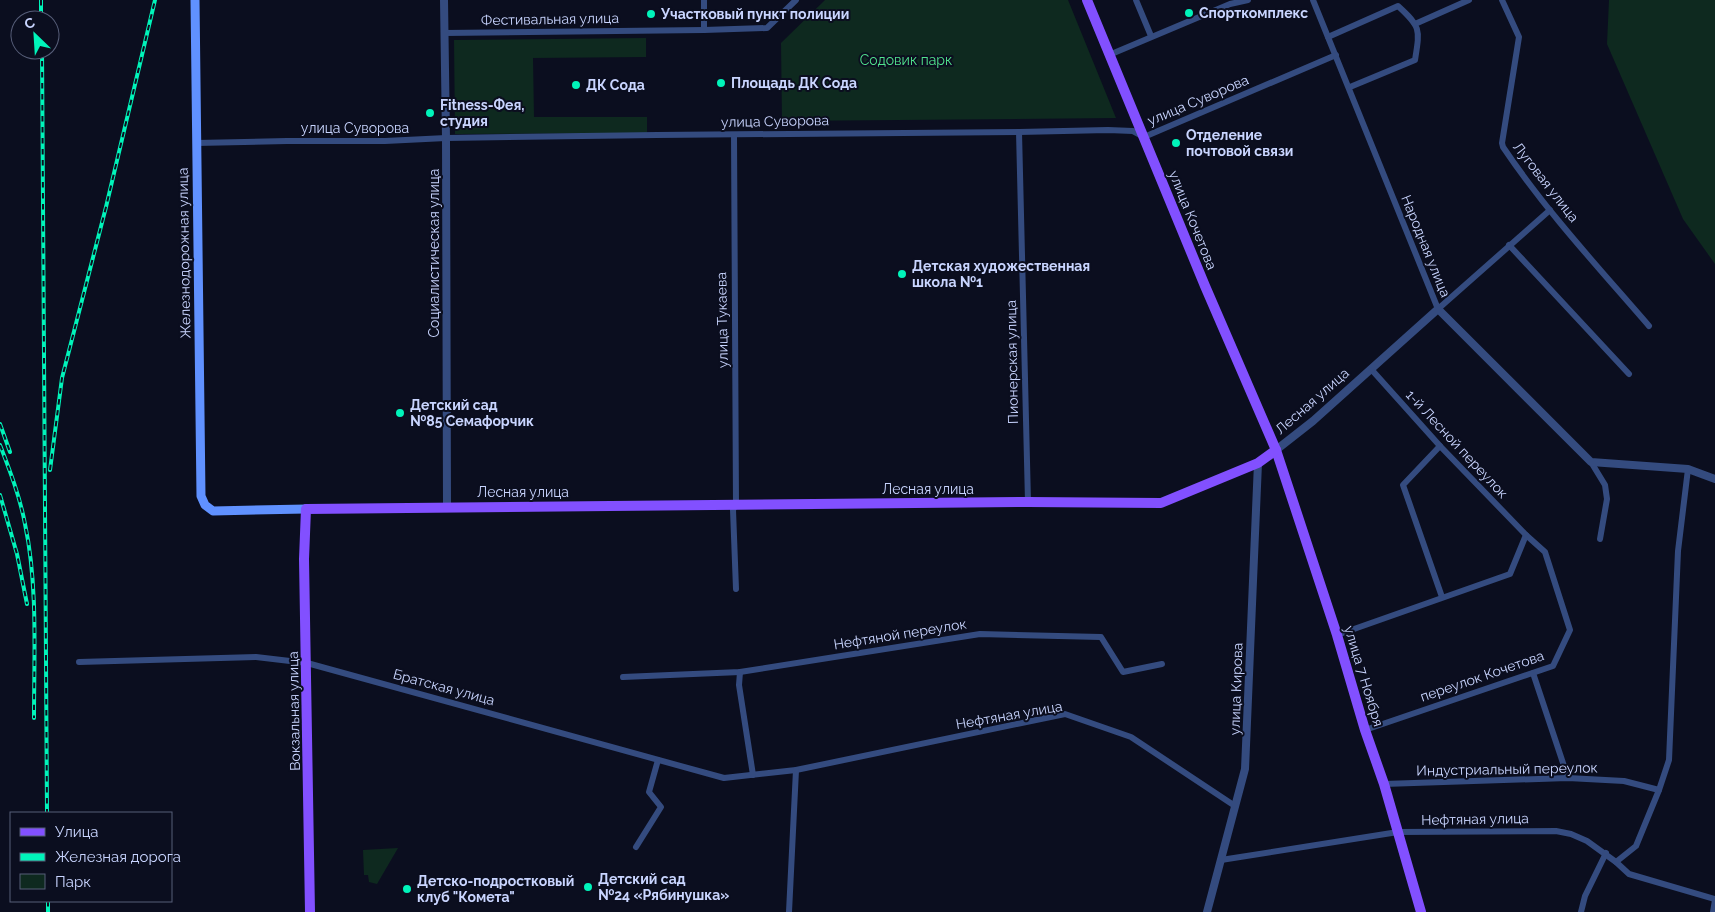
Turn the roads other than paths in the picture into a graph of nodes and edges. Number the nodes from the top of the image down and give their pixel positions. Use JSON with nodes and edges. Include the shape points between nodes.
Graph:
{"nodes":[{"id":1,"x":195,"y":0,"type":"edge"},
{"id":2,"x":444,"y":0,"type":"edge"},
{"id":3,"x":704,"y":0,"type":"edge"},
{"id":4,"x":796,"y":0,"type":"edge"},
{"id":5,"x":1088,"y":0,"type":"edge"},
{"id":6,"x":1136,"y":0,"type":"edge"},
{"id":7,"x":1248,"y":0,"type":"edge"},
{"id":8,"x":1313,"y":0,"type":"edge"},
{"id":9,"x":1469,"y":0,"type":"edge"},
{"id":10,"x":1502,"y":0,"type":"edge"},
{"id":11,"x":1223,"y":3,"type":"edge"},
{"id":12,"x":1415,"y":24,"type":"junction"},
{"id":13,"x":704,"y":30,"type":"junction"},
{"id":14,"x":444,"y":33,"type":"junction"},
{"id":15,"x":1151,"y":36,"type":"junction"},
{"id":16,"x":1328,"y":36,"type":"junction"},
{"id":17,"x":1109,"y":55,"type":"junction"},
{"id":18,"x":1336,"y":55,"type":"junction"},
{"id":19,"x":1350,"y":87,"type":"junction"},
{"id":20,"x":1135,"y":125,"type":"junction"},
{"id":21,"x":1019,"y":132,"type":"junction"},
{"id":22,"x":734,"y":135,"type":"junction"},
{"id":23,"x":1144,"y":137,"type":"junction"},
{"id":24,"x":446,"y":138,"type":"junction"},
{"id":25,"x":196,"y":143,"type":"junction"},
{"id":26,"x":1550,"y":210,"type":"junction"},
{"id":27,"x":1509,"y":245,"type":"junction"},
{"id":28,"x":1438,"y":309,"type":"junction"},
{"id":29,"x":1649,"y":326,"type":"dead end"},
{"id":30,"x":1371,"y":369,"type":"junction"},
{"id":31,"x":1630,"y":374,"type":"dead end"},
{"id":32,"x":1440,"y":446,"type":"junction"},
{"id":33,"x":1276,"y":450,"type":"junction"},
{"id":34,"x":1591,"y":462,"type":"junction"},
{"id":35,"x":1258,"y":463,"type":"junction"},
{"id":36,"x":1688,"y":469,"type":"junction"},
{"id":37,"x":1715,"y":479,"type":"edge"},
{"id":38,"x":1028,"y":502,"type":"junction"},
{"id":39,"x":736,"y":504,"type":"junction"},
{"id":40,"x":205,"y":505,"type":"joint"},
{"id":41,"x":447,"y":506,"type":"junction"},
{"id":42,"x":306,"y":509,"type":"junction"},
{"id":43,"x":1526,"y":535,"type":"junction"},
{"id":44,"x":1600,"y":539,"type":"dead end"},
{"id":45,"x":736,"y":589,"type":"dead end"},
{"id":46,"x":1442,"y":597,"type":"junction"},
{"id":47,"x":1338,"y":635,"type":"junction"},
{"id":48,"x":79,"y":662,"type":"dead end"},
{"id":49,"x":307,"y":663,"type":"junction"},
{"id":50,"x":1162,"y":664,"type":"dead end"},
{"id":51,"x":740,"y":672,"type":"junction"},
{"id":52,"x":1532,"y":673,"type":"junction"},
{"id":53,"x":623,"y":677,"type":"dead end"},
{"id":54,"x":1365,"y":730,"type":"junction"},
{"id":55,"x":658,"y":760,"type":"junction"},
{"id":56,"x":796,"y":770,"type":"junction"},
{"id":57,"x":753,"y":775,"type":"junction"},
{"id":58,"x":1568,"y":778,"type":"junction"},
{"id":59,"x":1384,"y":784,"type":"junction"},
{"id":60,"x":1659,"y":790,"type":"junction"},
{"id":61,"x":1235,"y":806,"type":"junction"},
{"id":62,"x":1398,"y":832,"type":"junction"},
{"id":63,"x":636,"y":847,"type":"dead end"},
{"id":64,"x":1606,"y":854,"type":"junction"},
{"id":65,"x":1220,"y":860,"type":"junction"},
{"id":66,"x":1616,"y":862,"type":"junction"},
{"id":67,"x":1715,"y":900,"type":"edge"},
{"id":68,"x":310,"y":912,"type":"edge"},
{"id":69,"x":789,"y":912,"type":"edge"},
{"id":70,"x":1207,"y":912,"type":"edge"},
{"id":71,"x":1421,"y":912,"type":"edge"},
{"id":72,"x":1581,"y":912,"type":"edge"},
{"id":73,"x":1713,"y":912,"type":"edge"}],
"edges":[{"from":1,"to":25,"type":"main road","name":"Железнодорожная улица"},
{"from":2,"to":14,"type":"street","name":"Социалистическая улица"},
{"from":3,"to":13,"type":"street"},
{"from":4,"to":13,"type":"street","name":"Фестивальная улица","via":[[767,28]]},
{"from":5,"to":17,"type":"main road","name":"улица Кочетова"},
{"from":6,"to":15,"type":"street"},
{"from":7,"to":11,"type":"street"},
{"from":8,"to":16,"type":"street","name":"Народная улица"},
{"from":9,"to":12,"type":"street"},
{"from":10,"to":26,"type":"street","name":"Луговая улица","via":[[1520,37],[1502,143]]},
{"from":11,"to":15,"type":"street"},
{"from":12,"to":16,"type":"street","via":[[1398,6]]},
{"from":12,"to":19,"type":"street","via":[[1419,33],[1416,60]]},
{"from":13,"to":14,"type":"street","name":"Фестивальная улица"},
{"from":14,"to":24,"type":"street","name":"Социалистическая улица"},
{"from":15,"to":17,"type":"street"},
{"from":16,"to":18,"type":"street","name":"Народная улица"},
{"from":17,"to":20,"type":"main road","name":"улица Кочетова"},
{"from":18,"to":19,"type":"street","name":"Народная улица"},
{"from":18,"to":23,"type":"street","name":"улица Суворова"},
{"from":19,"to":28,"type":"street","name":"Народная улица"},
{"from":20,"to":21,"type":"street","name":"улица Суворова"},
{"from":20,"to":23,"type":"main road","name":"улица Кочетова"},
{"from":21,"to":22,"type":"street","name":"улица Суворова"},
{"from":21,"to":38,"type":"street","name":"Пионерская улица"},
{"from":22,"to":24,"type":"street","name":"улица Суворова"},
{"from":22,"to":39,"type":"street","name":"улица Тукаева"},
{"from":23,"to":33,"type":"main road","name":"улица Кочетова"},
{"from":24,"to":25,"type":"street","name":"улица Суворова"},
{"from":24,"to":41,"type":"street","name":"Социалистическая улица"},
{"from":25,"to":40,"type":"main road","name":"Железнодорожная улица","via":[[200,496]]},
{"from":26,"to":27,"type":"street","name":"Лесная улица"},
{"from":26,"to":29,"type":"street","name":"Луговая улица"},
{"from":27,"to":28,"type":"street","name":"Лесная улица"},
{"from":27,"to":31,"type":"street"},
{"from":28,"to":30,"type":"street","name":"Лесная улица"},
{"from":28,"to":34,"type":"street","name":"Народная улица"},
{"from":30,"to":32,"type":"street","name":"1-й Лесной переулок"},
{"from":30,"to":33,"type":"street","name":"Лесная улица"},
{"from":32,"to":43,"type":"street","name":"1-й Лесной переулок"},
{"from":32,"to":46,"type":"street","via":[[1403,485]]},
{"from":33,"to":35,"type":"main road","name":"Лесная улица"},
{"from":33,"to":47,"type":"main road","name":"улица 7 Ноября"},
{"from":34,"to":36,"type":"street"},
{"from":34,"to":44,"type":"street","name":"Народная улица","via":[[1605,485]]},
{"from":35,"to":38,"type":"main road","name":"Лесная улица","via":[[1161,503]]},
{"from":35,"to":61,"type":"street","name":"улица Кирова","via":[[1245,769]]},
{"from":36,"to":37,"type":"street"},
{"from":36,"to":60,"type":"street","via":[[1678,551],[1670,760]]},
{"from":38,"to":39,"type":"main road","name":"Лесная улица"},
{"from":39,"to":41,"type":"main road","name":"Лесная улица"},
{"from":39,"to":45,"type":"street","name":"улица Тукаева","via":[[733,510]]},
{"from":40,"to":42,"type":"main road","name":"Лесная улица","via":[[213,511]]},
{"from":41,"to":42,"type":"main road","name":"Лесная улица"},
{"from":42,"to":49,"type":"main road","name":"Вокзальная улица"},
{"from":43,"to":46,"type":"street","via":[[1510,574]]},
{"from":43,"to":52,"type":"street","name":"переулок Кочетова","via":[[1546,552],[1570,630],[1553,666]]},
{"from":46,"to":47,"type":"street"},
{"from":47,"to":54,"type":"main road","name":"улица 7 Ноября"},
{"from":48,"to":49,"type":"street","name":"Братская улица","via":[[256,657]]},
{"from":49,"to":55,"type":"street","name":"Братская улица"},
{"from":49,"to":68,"type":"main road","name":"Вокзальная улица"},
{"from":50,"to":51,"type":"street","name":"Нефтяной переулок","via":[[1123,672],[1101,637],[980,634]]},
{"from":51,"to":53,"type":"street","name":"Нефтяной переулок"},
{"from":51,"to":57,"type":"street","via":[[740,694]]},
{"from":52,"to":54,"type":"street","name":"переулок Кочетова"},
{"from":52,"to":58,"type":"street"},
{"from":54,"to":59,"type":"main road","name":"улица 7 Ноября"},
{"from":55,"to":57,"type":"street","name":"Братская улица","via":[[724,778]]},
{"from":55,"to":63,"type":"street","via":[[649,792],[661,807]]},
{"from":56,"to":57,"type":"street","name":"Братская улица"},
{"from":56,"to":61,"type":"street","name":"Нефтяная улица","via":[[1065,714],[1131,737]]},
{"from":56,"to":69,"type":"street"},
{"from":58,"to":59,"type":"street","name":"Индустриальный переулок"},
{"from":58,"to":60,"type":"street","name":"Индустриальный переулок","via":[[1624,781]]},
{"from":59,"to":62,"type":"main road","name":"улица 7 Ноября"},
{"from":60,"to":66,"type":"street","via":[[1636,846]]},
{"from":61,"to":65,"type":"street","name":"улица Кирова"},
{"from":62,"to":64,"type":"street","name":"Нефтяная улица","via":[[1556,831],[1587,841]]},
{"from":62,"to":65,"type":"street","name":"Нефтяная улица"},
{"from":62,"to":71,"type":"main road","name":"улица 7 Ноября"},
{"from":64,"to":66,"type":"street","name":"Нефтяная улица"},
{"from":64,"to":72,"type":"street","via":[[1585,896]]},
{"from":65,"to":70,"type":"street","name":"улица Кирова"},
{"from":66,"to":67,"type":"street","name":"Нефтяная улица","via":[[1629,874]]},
{"from":67,"to":73,"type":"street"}]}
